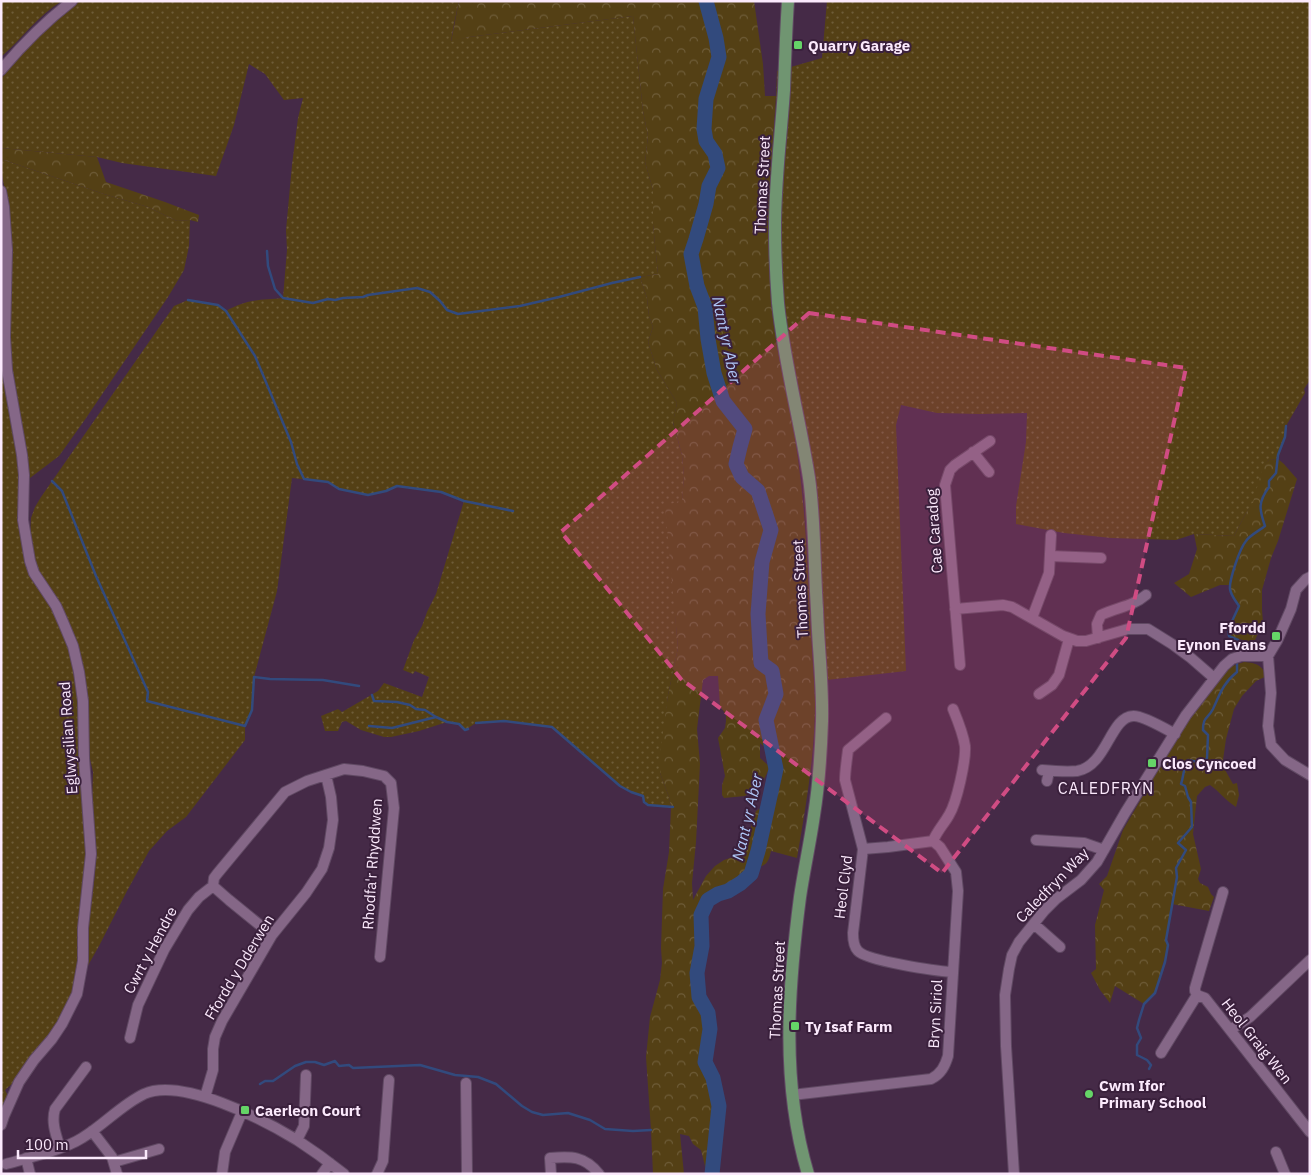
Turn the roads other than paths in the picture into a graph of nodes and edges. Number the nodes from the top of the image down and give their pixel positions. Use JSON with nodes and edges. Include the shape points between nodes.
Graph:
{"nodes":[{"id":1,"x":72,"y":1,"type":"edge"},
{"id":2,"x":788,"y":1,"type":"edge"},
{"id":3,"x":1,"y":70,"type":"edge"},
{"id":4,"x":1,"y":191,"type":"edge"},
{"id":5,"x":990,"y":441,"type":"dead end"},
{"id":6,"x":973,"y":452,"type":"junction"},
{"id":7,"x":989,"y":472,"type":"dead end"},
{"id":8,"x":1051,"y":535,"type":"dead end"},
{"id":9,"x":1050,"y":556,"type":"junction"},
{"id":10,"x":1101,"y":558,"type":"dead end"},
{"id":11,"x":1310,"y":578,"type":"edge"},
{"id":12,"x":1146,"y":595,"type":"dead end"},
{"id":13,"x":955,"y":609,"type":"junction"},
{"id":14,"x":1032,"y":618,"type":"junction"},
{"id":15,"x":1098,"y":638,"type":"junction"},
{"id":16,"x":1069,"y":639,"type":"junction"},
{"id":17,"x":1268,"y":656,"type":"junction"},
{"id":18,"x":960,"y":665,"type":"dead end"},
{"id":19,"x":1214,"y":678,"type":"junction"},
{"id":20,"x":1039,"y":694,"type":"dead end"},
{"id":21,"x":953,"y":709,"type":"dead end"},
{"id":22,"x":886,"y":718,"type":"dead end"},
{"id":23,"x":1175,"y":734,"type":"junction"},
{"id":24,"x":1046,"y":774,"type":"dead end"},
{"id":25,"x":326,"y":775,"type":"junction"},
{"id":26,"x":1310,"y":776,"type":"edge"},
{"id":27,"x":1036,"y":840,"type":"dead end"},
{"id":28,"x":933,"y":841,"type":"junction"},
{"id":29,"x":864,"y":849,"type":"junction"},
{"id":30,"x":1104,"y":850,"type":"junction"},
{"id":31,"x":213,"y":886,"type":"junction"},
{"id":32,"x":1223,"y":892,"type":"dead end"},
{"id":33,"x":1034,"y":924,"type":"junction"},
{"id":34,"x":272,"y":935,"type":"junction"},
{"id":35,"x":1060,"y":947,"type":"dead end"},
{"id":36,"x":380,"y":957,"type":"dead end"},
{"id":37,"x":1310,"y":961,"type":"edge"},
{"id":38,"x":952,"y":972,"type":"junction"},
{"id":39,"x":1197,"y":995,"type":"junction"},
{"id":40,"x":1230,"y":1030,"type":"junction"},
{"id":41,"x":130,"y":1038,"type":"dead end"},
{"id":42,"x":1161,"y":1053,"type":"dead end"},
{"id":43,"x":86,"y":1067,"type":"dead end"},
{"id":44,"x":306,"y":1075,"type":"dead end"},
{"id":45,"x":389,"y":1080,"type":"dead end"},
{"id":46,"x":466,"y":1083,"type":"dead end"},
{"id":47,"x":792,"y":1095,"type":"junction"},
{"id":48,"x":205,"y":1097,"type":"junction"},
{"id":49,"x":242,"y":1112,"type":"junction"},
{"id":50,"x":1,"y":1124,"type":"edge"},
{"id":51,"x":92,"y":1131,"type":"junction"},
{"id":52,"x":1310,"y":1132,"type":"edge"},
{"id":53,"x":297,"y":1140,"type":"junction"},
{"id":54,"x":60,"y":1148,"type":"junction"},
{"id":55,"x":159,"y":1150,"type":"dead end"},
{"id":56,"x":1276,"y":1152,"type":"dead end"},
{"id":57,"x":26,"y":1158,"type":"junction"},
{"id":58,"x":114,"y":1162,"type":"junction"},
{"id":59,"x":330,"y":1162,"type":"junction"},
{"id":60,"x":6,"y":1164,"type":"dead end"},
{"id":61,"x":30,"y":1174,"type":"edge"},
{"id":62,"x":117,"y":1174,"type":"edge"},
{"id":63,"x":222,"y":1174,"type":"edge"},
{"id":64,"x":322,"y":1174,"type":"edge"},
{"id":65,"x":344,"y":1174,"type":"edge"},
{"id":66,"x":377,"y":1174,"type":"edge"},
{"id":67,"x":467,"y":1174,"type":"edge"},
{"id":68,"x":551,"y":1174,"type":"edge"},
{"id":69,"x":599,"y":1174,"type":"edge"},
{"id":70,"x":808,"y":1174,"type":"edge"},
{"id":71,"x":1014,"y":1174,"type":"edge"},
{"id":72,"x":1285,"y":1174,"type":"edge"}],
"edges":[{"from":1,"to":3,"type":"street","via":[[38,30]]},
{"from":2,"to":47,"type":"main road","name":"Thomas Street","via":[[775,257],[784,349],[809,482],[822,682],[819,770],[792,967]]},
{"from":4,"to":50,"type":"street","name":"Eglwysilian Road","via":[[7,250],[7,370],[22,455],[23,520],[34,573],[56,606],[73,646],[79,672],[91,854],[83,961],[77,994],[62,1024],[19,1082]]},
{"from":5,"to":6,"type":"street","name":"Cae Caradog"},
{"from":6,"to":7,"type":"street"},
{"from":6,"to":13,"type":"street","name":"Cae Caradog","via":[[950,470],[945,485]]},
{"from":8,"to":9,"type":"street"},
{"from":9,"to":10,"type":"street"},
{"from":9,"to":14,"type":"street","via":[[1049,573]]},
{"from":11,"to":17,"type":"street","via":[[1296,590],[1291,609]]},
{"from":12,"to":15,"type":"street","via":[[1138,602],[1101,615]]},
{"from":13,"to":14,"type":"street","via":[[1003,605]]},
{"from":13,"to":18,"type":"street","name":"Cae Caradog"},
{"from":14,"to":16,"type":"street"},
{"from":15,"to":16,"type":"street","via":[[1086,641]]},
{"from":15,"to":19,"type":"street","via":[[1128,629],[1148,629]]},
{"from":16,"to":20,"type":"street","via":[[1059,675]]},
{"from":17,"to":19,"type":"street","name":"Caledfryn Way","via":[[1236,657]]},
{"from":17,"to":26,"type":"street","via":[[1271,745],[1285,760]]},
{"from":19,"to":23,"type":"street","name":"Caledfryn Way"},
{"from":21,"to":28,"type":"street","via":[[962,729],[965,748],[961,779],[950,813]]},
{"from":22,"to":29,"type":"street","name":"Heol Clyd","via":[[848,750],[845,780]]},
{"from":23,"to":24,"type":"street","via":[[1134,715],[1126,717],[1092,764],[1078,771]]},
{"from":23,"to":30,"type":"street","name":"Caledfryn Way"},
{"from":25,"to":31,"type":"street","name":"Rhodfa'r Rhyddwen","via":[[285,792],[223,865],[214,878]]},
{"from":25,"to":34,"type":"street","name":"Ffordd y Dderwen","via":[[333,820],[322,869]]},
{"from":25,"to":36,"type":"street","name":"Rhodfa'r Rhyddwen","via":[[344,770],[363,771],[384,776],[391,783],[394,808]]},
{"from":27,"to":30,"type":"street","via":[[1084,843]]},
{"from":28,"to":29,"type":"street"},
{"from":28,"to":38,"type":"street","name":"Bryn Siriol","via":[[958,878]]},
{"from":29,"to":38,"type":"street","name":"Heol Clyd","via":[[853,933],[855,948],[871,957]]},
{"from":30,"to":33,"type":"street","name":"Caledfryn Way","via":[[1090,872],[1056,899]]},
{"from":31,"to":34,"type":"street"},
{"from":31,"to":41,"type":"street","name":"Cwrt y Hendre","via":[[188,910],[164,950],[138,1005]]},
{"from":32,"to":39,"type":"street","via":[[1194,991]]},
{"from":33,"to":35,"type":"street"},
{"from":33,"to":71,"type":"street","name":"Caledfryn Way","via":[[1012,954],[1005,995]]},
{"from":34,"to":48,"type":"street","name":"Ffordd y Dderwen","via":[[218,1029],[213,1049],[213,1070]]},
{"from":37,"to":40,"type":"street","via":[[1250,1017]]},
{"from":38,"to":47,"type":"street","name":"Bryn Siriol","via":[[948,1056],[939,1074],[931,1078]]},
{"from":39,"to":40,"type":"street","name":"Heol Graig Wen","via":[[1205,998]]},
{"from":39,"to":42,"type":"street"},
{"from":40,"to":52,"type":"street","name":"Heol Graig Wen"},
{"from":43,"to":54,"type":"street","via":[[55,1109],[53,1121]]},
{"from":44,"to":53,"type":"street","via":[[304,1126]]},
{"from":45,"to":66,"type":"street","via":[[383,1161]]},
{"from":46,"to":67,"type":"street"},
{"from":47,"to":70,"type":"main road","name":"Thomas Street"},
{"from":48,"to":49,"type":"street"},
{"from":48,"to":51,"type":"street","via":[[179,1091],[146,1093]]},
{"from":49,"to":53,"type":"street"},
{"from":49,"to":63,"type":"street","via":[[225,1152]]},
{"from":51,"to":54,"type":"street"},
{"from":51,"to":58,"type":"street"},
{"from":53,"to":59,"type":"street"},
{"from":54,"to":57,"type":"street"},
{"from":55,"to":58,"type":"street"},
{"from":56,"to":72,"type":"street"},
{"from":57,"to":60,"type":"street"},
{"from":57,"to":61,"type":"street"},
{"from":58,"to":62,"type":"street"},
{"from":59,"to":64,"type":"street"},
{"from":59,"to":65,"type":"street"},
{"from":68,"to":69,"type":"street","via":[[550,1158],[564,1156],[588,1163]]}]}
